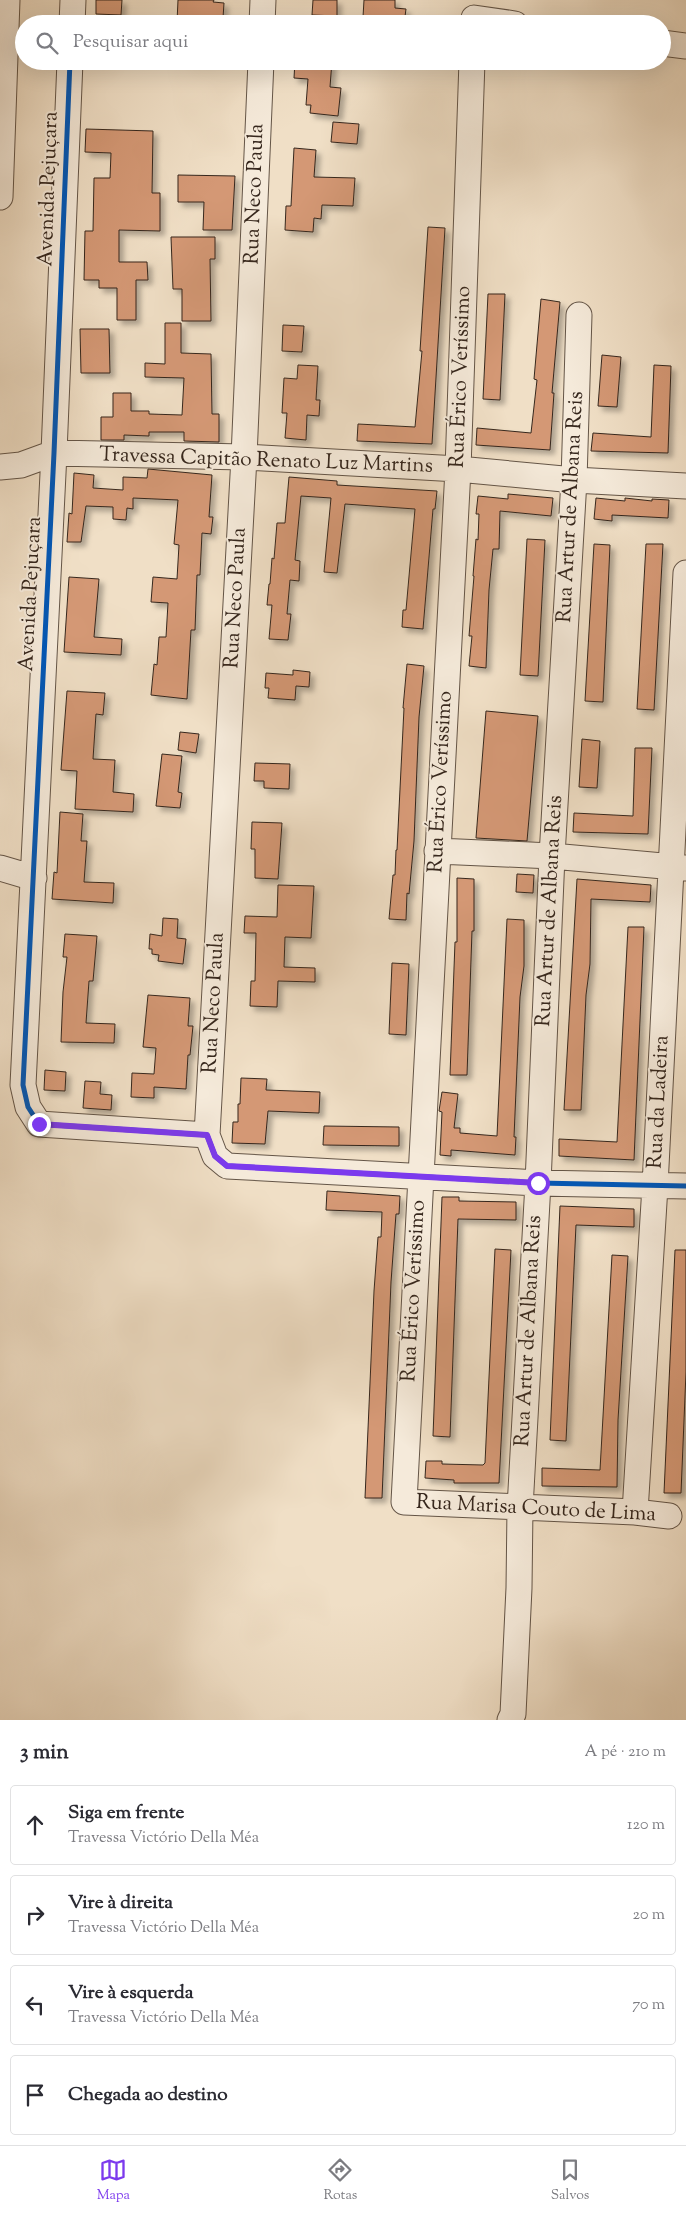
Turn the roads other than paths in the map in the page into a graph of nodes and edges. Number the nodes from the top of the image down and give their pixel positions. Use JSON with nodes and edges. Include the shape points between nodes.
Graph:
{"nodes":[{"id":1,"x":7,"y":0,"type":"edge"},
{"id":2,"x":73,"y":0,"type":"edge"},
{"id":3,"x":263,"y":0,"type":"edge"},
{"id":4,"x":72,"y":15,"type":"edge"},
{"id":5,"x":262,"y":15,"type":"edge"},
{"id":6,"x":671,"y":44,"type":"edge"},
{"id":7,"x":686,"y":46,"type":"edge"},
{"id":8,"x":70,"y":70,"type":"edge"},
{"id":9,"x":261,"y":70,"type":"edge"},
{"id":10,"x":472,"y":70,"type":"edge"},
{"id":11,"x":0,"y":171,"type":"edge"},
{"id":12,"x":0,"y":197,"type":"edge"},
{"id":13,"x":579,"y":315,"type":"dead end"},
{"id":14,"x":54,"y":453,"type":"junction"},
{"id":15,"x":244,"y":457,"type":"junction"},
{"id":16,"x":0,"y":468,"type":"edge"},
{"id":17,"x":458,"y":469,"type":"junction"},
{"id":18,"x":574,"y":480,"type":"junction"},
{"id":19,"x":686,"y":486,"type":"edge"},
{"id":20,"x":686,"y":573,"type":"edge"},
{"id":21,"x":437,"y":851,"type":"junction"},
{"id":22,"x":552,"y":856,"type":"junction"},
{"id":23,"x":678,"y":867,"type":"edge"},
{"id":24,"x":0,"y":868,"type":"edge"},
{"id":25,"x":34,"y":878,"type":"junction"},
{"id":26,"x":207,"y":1135,"type":"junction"},
{"id":27,"x":420,"y":1177,"type":"junction"},
{"id":28,"x":538,"y":1183,"type":"junction"},
{"id":29,"x":655,"y":1186,"type":"junction"},
{"id":30,"x":686,"y":1186,"type":"edge"},
{"id":31,"x":404,"y":1502,"type":"joint"},
{"id":32,"x":520,"y":1508,"type":"junction"},
{"id":33,"x":635,"y":1512,"type":"junction"},
{"id":34,"x":669,"y":1516,"type":"dead end"},
{"id":35,"x":510,"y":1720,"type":"edge"}],
"edges":[{"from":1,"to":11,"type":"street"},
{"from":2,"to":4,"type":"street"},
{"from":3,"to":5,"type":"street"},
{"from":6,"to":7,"type":"street"},
{"from":8,"to":14,"type":"street","name":"Avenida Pejuçara"},
{"from":9,"to":15,"type":"street","name":"Rua Neco Paula"},
{"from":10,"to":17,"type":"street","name":"Rua Érico Veríssimo"},
{"from":11,"to":12,"type":"street"},
{"from":13,"to":18,"type":"street","name":"Rua Artur de Albana Reis"},
{"from":14,"to":15,"type":"street","name":"Travessa Capitão Renato Luz Martins"},
{"from":14,"to":16,"type":"street","via":[[21,465]]},
{"from":14,"to":25,"type":"street","name":"Avenida Pejuçara"},
{"from":15,"to":17,"type":"street","name":"Travessa Capitão Renato Luz Martins"},
{"from":15,"to":26,"type":"street","name":"Rua Neco Paula"},
{"from":17,"to":18,"type":"street","name":"Travessa Capitão Renato Luz Martins"},
{"from":17,"to":21,"type":"street","name":"Rua Érico Veríssimo"},
{"from":18,"to":19,"type":"street","name":"Travessa Capitão Renato Luz Martins"},
{"from":18,"to":22,"type":"street","name":"Rua Artur de Albana Reis"},
{"from":20,"to":23,"type":"street","name":"Rua da Ladeira"},
{"from":21,"to":22,"type":"street"},
{"from":21,"to":27,"type":"street","name":"Rua Érico Veríssimo"},
{"from":22,"to":23,"type":"street"},
{"from":22,"to":28,"type":"street","name":"Rua Artur de Albana Reis"},
{"from":23,"to":29,"type":"street","name":"Rua da Ladeira"},
{"from":24,"to":25,"type":"street"},
{"from":25,"to":26,"type":"street","name":"Avenida Pejuçara","via":[[23,1085],[28,1107],[39,1124]]},
{"from":26,"to":27,"type":"street","via":[[215,1156],[227,1166]]},
{"from":27,"to":28,"type":"street"},
{"from":27,"to":31,"type":"street","name":"Rua Érico Veríssimo"},
{"from":28,"to":29,"type":"street"},
{"from":28,"to":32,"type":"street","name":"Rua Artur de Albana Reis"},
{"from":29,"to":30,"type":"street"},
{"from":29,"to":33,"type":"street","name":"Rua da Ladeira"},
{"from":31,"to":32,"type":"street","name":"Rua Marisa Couto de Lima"},
{"from":32,"to":33,"type":"street","name":"Rua Marisa Couto de Lima"},
{"from":32,"to":35,"type":"street","name":"Rua Artur de Albana Reis","via":[[520,1588],[513,1714]]},
{"from":33,"to":34,"type":"street","name":"Rua Marisa Couto de Lima"}]}
